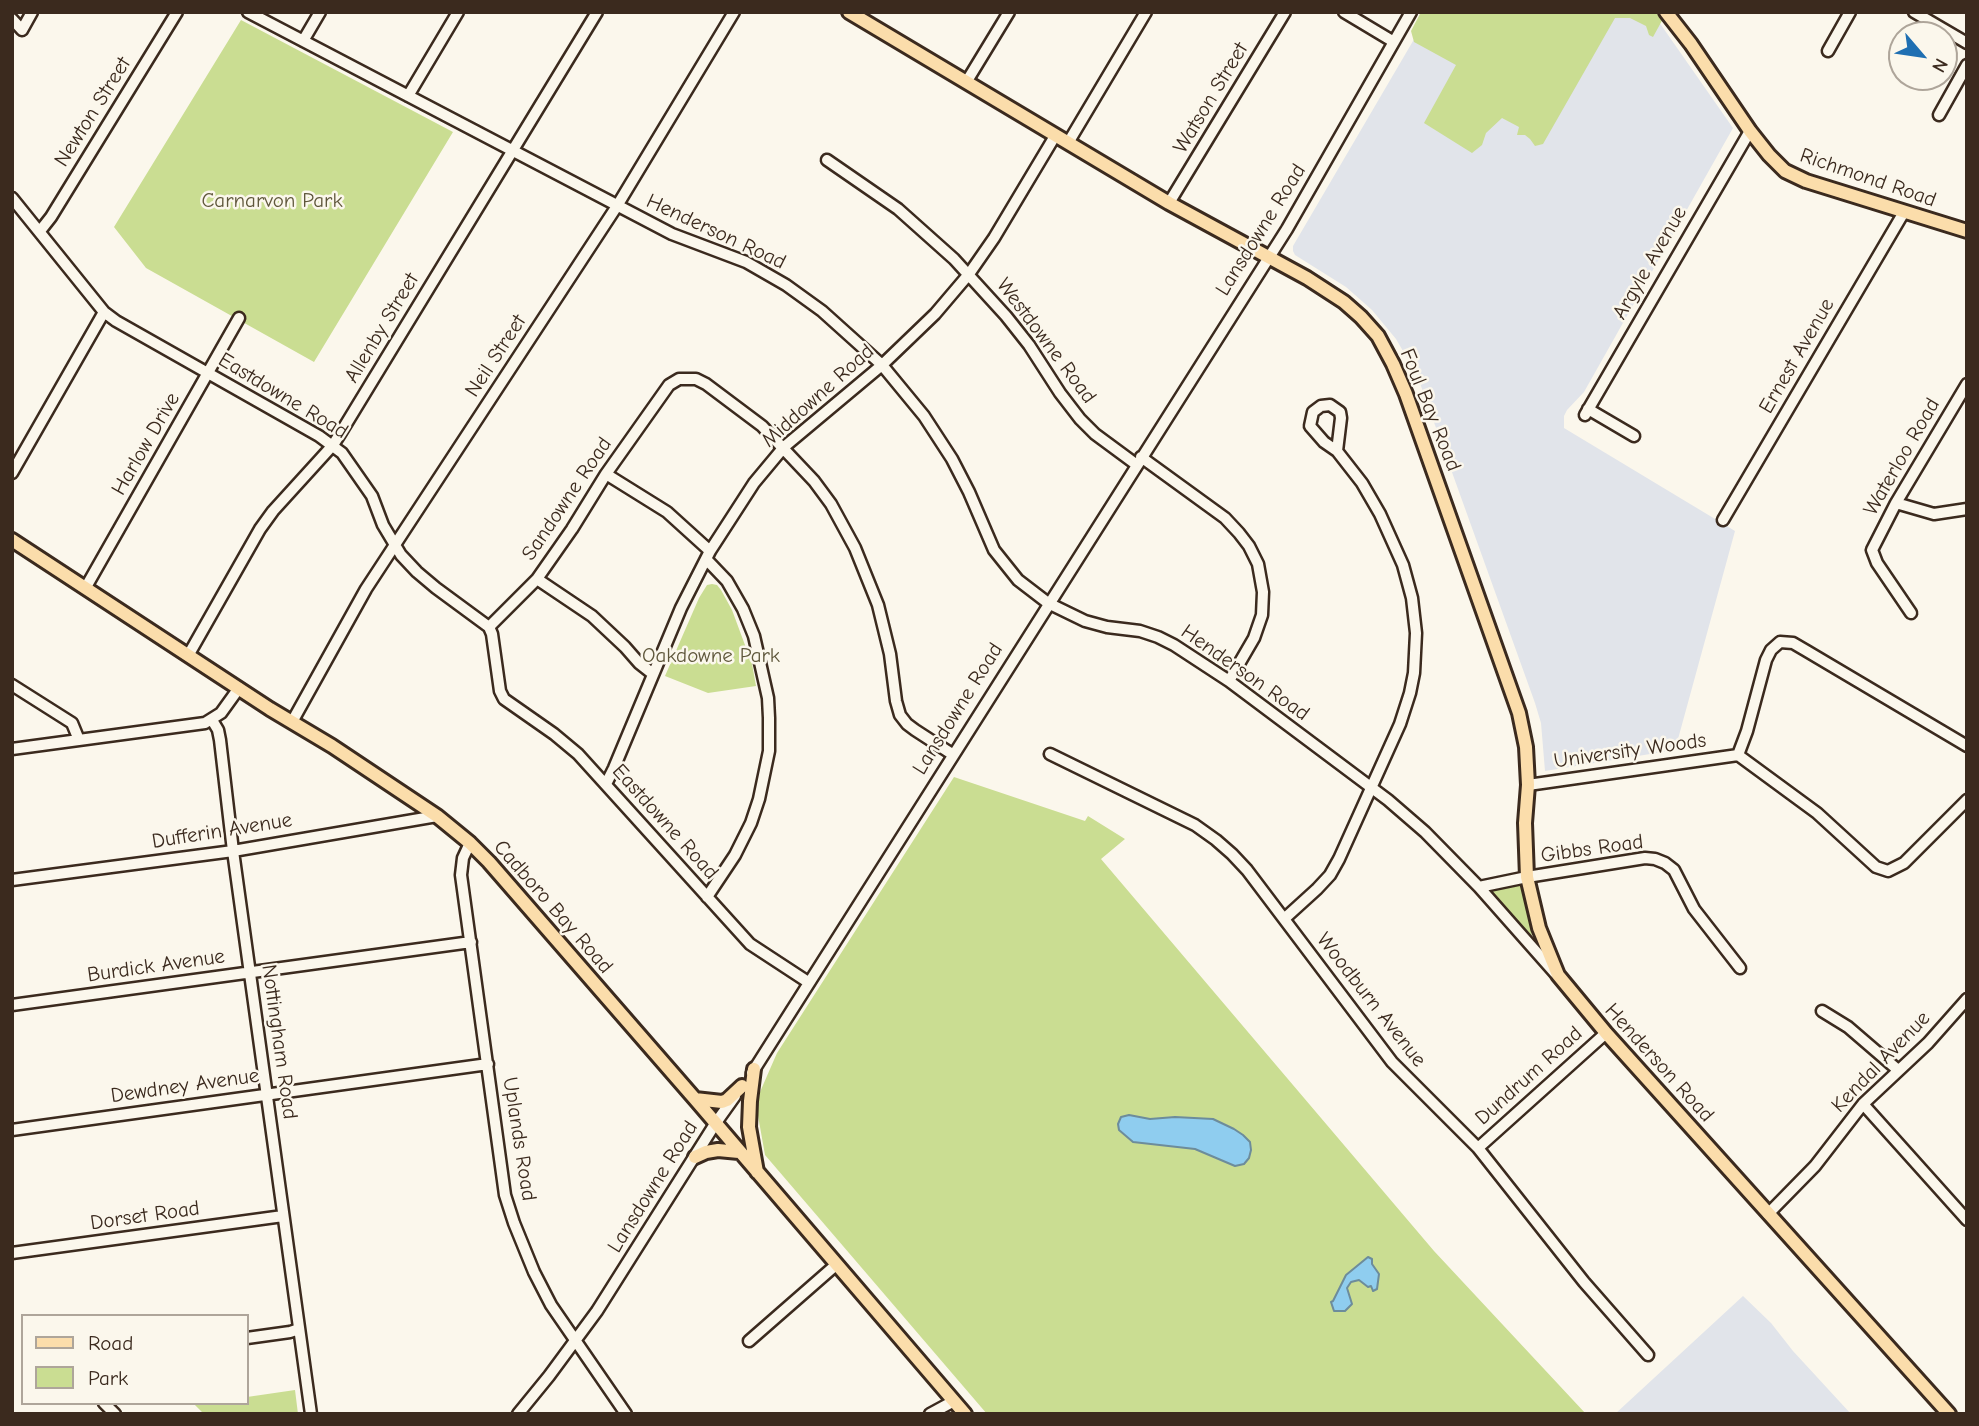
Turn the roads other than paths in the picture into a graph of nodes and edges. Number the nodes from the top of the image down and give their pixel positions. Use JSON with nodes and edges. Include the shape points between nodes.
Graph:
{"nodes":[{"id":1,"x":32,"y":12,"type":"edge"},
{"id":2,"x":177,"y":12,"type":"edge"},
{"id":3,"x":248,"y":12,"type":"edge"},
{"id":4,"x":320,"y":12,"type":"edge"},
{"id":5,"x":458,"y":12,"type":"edge"},
{"id":6,"x":597,"y":12,"type":"edge"},
{"id":7,"x":734,"y":12,"type":"edge"},
{"id":8,"x":849,"y":12,"type":"edge"},
{"id":9,"x":1009,"y":12,"type":"edge"},
{"id":10,"x":1146,"y":12,"type":"edge"},
{"id":11,"x":1285,"y":12,"type":"edge"},
{"id":12,"x":1344,"y":12,"type":"edge"},
{"id":13,"x":1411,"y":12,"type":"edge"},
{"id":14,"x":1666,"y":12,"type":"edge"},
{"id":15,"x":1850,"y":12,"type":"edge"},
{"id":16,"x":1914,"y":12,"type":"edge"},
{"id":17,"x":868,"y":17,"type":"edge"},
{"id":18,"x":12,"y":19,"type":"edge"},
{"id":19,"x":303,"y":41,"type":"junction"},
{"id":20,"x":1394,"y":42,"type":"junction"},
{"id":21,"x":1967,"y":43,"type":"edge"},
{"id":22,"x":1828,"y":51,"type":"dead end"},
{"id":23,"x":1967,"y":65,"type":"edge"},
{"id":24,"x":967,"y":81,"type":"junction"},
{"id":25,"x":408,"y":96,"type":"junction"},
{"id":26,"x":1939,"y":115,"type":"dead end"},
{"id":27,"x":1750,"y":131,"type":"junction"},
{"id":28,"x":1055,"y":135,"type":"junction"},
{"id":29,"x":1068,"y":143,"type":"junction"},
{"id":30,"x":512,"y":151,"type":"junction"},
{"id":31,"x":827,"y":160,"type":"dead end"},
{"id":32,"x":12,"y":198,"type":"edge"},
{"id":33,"x":1169,"y":203,"type":"junction"},
{"id":34,"x":617,"y":206,"type":"junction"},
{"id":35,"x":1904,"y":212,"type":"junction"},
{"id":36,"x":40,"y":231,"type":"junction"},
{"id":37,"x":1967,"y":231,"type":"edge"},
{"id":38,"x":1268,"y":257,"type":"junction"},
{"id":39,"x":969,"y":274,"type":"junction"},
{"id":40,"x":104,"y":312,"type":"junction"},
{"id":41,"x":239,"y":318,"type":"dead end"},
{"id":42,"x":882,"y":365,"type":"junction"},
{"id":43,"x":208,"y":373,"type":"junction"},
{"id":44,"x":1966,"y":390,"type":"edge"},
{"id":45,"x":1634,"y":436,"type":"dead end"},
{"id":46,"x":333,"y":445,"type":"junction"},
{"id":47,"x":783,"y":447,"type":"junction"},
{"id":48,"x":1336,"y":451,"type":"junction"},
{"id":49,"x":1139,"y":461,"type":"junction"},
{"id":50,"x":12,"y":473,"type":"edge"},
{"id":51,"x":606,"y":474,"type":"junction"},
{"id":52,"x":1896,"y":503,"type":"junction"},
{"id":53,"x":1967,"y":509,"type":"edge"},
{"id":54,"x":1723,"y":520,"type":"dead end"},
{"id":55,"x":12,"y":540,"type":"edge"},
{"id":56,"x":394,"y":545,"type":"junction"},
{"id":57,"x":708,"y":555,"type":"junction"},
{"id":58,"x":537,"y":579,"type":"junction"},
{"id":59,"x":86,"y":587,"type":"junction"},
{"id":60,"x":1048,"y":603,"type":"junction"},
{"id":61,"x":1911,"y":613,"type":"dead end"},
{"id":62,"x":489,"y":627,"type":"junction"},
{"id":63,"x":189,"y":654,"type":"junction"},
{"id":64,"x":653,"y":674,"type":"junction"},
{"id":65,"x":1229,"y":681,"type":"junction"},
{"id":66,"x":12,"y":685,"type":"edge"},
{"id":67,"x":239,"y":688,"type":"junction"},
{"id":68,"x":212,"y":720,"type":"junction"},
{"id":69,"x":292,"y":722,"type":"junction"},
{"id":70,"x":79,"y":740,"type":"junction"},
{"id":71,"x":1967,"y":746,"type":"edge"},
{"id":72,"x":12,"y":749,"type":"edge"},
{"id":73,"x":952,"y":754,"type":"junction"},
{"id":74,"x":1050,"y":754,"type":"dead end"},
{"id":75,"x":1738,"y":755,"type":"junction"},
{"id":76,"x":606,"y":783,"type":"junction"},
{"id":77,"x":1528,"y":785,"type":"junction"},
{"id":78,"x":1371,"y":787,"type":"junction"},
{"id":79,"x":1967,"y":800,"type":"edge"},
{"id":80,"x":438,"y":816,"type":"junction"},
{"id":81,"x":470,"y":843,"type":"junction"},
{"id":82,"x":233,"y":850,"type":"junction"},
{"id":83,"x":1527,"y":877,"type":"junction"},
{"id":84,"x":12,"y":880,"type":"edge"},
{"id":85,"x":1479,"y":887,"type":"junction"},
{"id":86,"x":707,"y":897,"type":"junction"},
{"id":87,"x":1284,"y":919,"type":"junction"},
{"id":88,"x":471,"y":942,"type":"junction"},
{"id":89,"x":1740,"y":968,"type":"dead end"},
{"id":90,"x":250,"y":972,"type":"junction"},
{"id":91,"x":1558,"y":975,"type":"junction"},
{"id":92,"x":808,"y":982,"type":"junction"},
{"id":93,"x":1967,"y":999,"type":"edge"},
{"id":94,"x":12,"y":1005,"type":"edge"},
{"id":95,"x":1822,"y":1011,"type":"dead end"},
{"id":96,"x":1606,"y":1033,"type":"junction"},
{"id":97,"x":488,"y":1064,"type":"junction"},
{"id":98,"x":754,"y":1069,"type":"junction"},
{"id":99,"x":1898,"y":1070,"type":"junction"},
{"id":100,"x":743,"y":1086,"type":"junction"},
{"id":101,"x":267,"y":1094,"type":"junction"},
{"id":102,"x":695,"y":1099,"type":"junction"},
{"id":103,"x":1863,"y":1104,"type":"junction"},
{"id":104,"x":715,"y":1124,"type":"junction"},
{"id":105,"x":12,"y":1130,"type":"edge"},
{"id":106,"x":1478,"y":1148,"type":"junction"},
{"id":107,"x":739,"y":1152,"type":"junction"},
{"id":108,"x":695,"y":1157,"type":"junction"},
{"id":109,"x":757,"y":1172,"type":"junction"},
{"id":110,"x":1964,"y":1213,"type":"edge"},
{"id":111,"x":1768,"y":1214,"type":"junction"},
{"id":112,"x":283,"y":1216,"type":"junction"},
{"id":113,"x":12,"y":1254,"type":"edge"},
{"id":114,"x":837,"y":1264,"type":"junction"},
{"id":115,"x":299,"y":1329,"type":"junction"},
{"id":116,"x":248,"y":1338,"type":"edge"},
{"id":117,"x":576,"y":1340,"type":"junction"},
{"id":118,"x":749,"y":1341,"type":"dead end"},
{"id":119,"x":1648,"y":1355,"type":"dead end"},
{"id":120,"x":954,"y":1401,"type":"junction"},
{"id":121,"x":310,"y":1414,"type":"edge"},
{"id":122,"x":518,"y":1414,"type":"edge"},
{"id":123,"x":625,"y":1414,"type":"edge"},
{"id":124,"x":930,"y":1414,"type":"edge"},
{"id":125,"x":965,"y":1414,"type":"edge"},
{"id":126,"x":1949,"y":1414,"type":"edge"}],
"edges":[{"from":1,"to":18,"type":"street","via":[[22,30]]},
{"from":2,"to":36,"type":"street","name":"Newton Street"},
{"from":3,"to":19,"type":"street","name":"Henderson Road"},
{"from":4,"to":19,"type":"street"},
{"from":5,"to":25,"type":"street"},
{"from":6,"to":30,"type":"street","name":"Allenby Street"},
{"from":7,"to":34,"type":"street","name":"Neil Street"},
{"from":8,"to":17,"type":"main road","name":"Foul Bay Road"},
{"from":9,"to":24,"type":"street"},
{"from":10,"to":29,"type":"street"},
{"from":11,"to":33,"type":"street","name":"Watson Street"},
{"from":12,"to":20,"type":"street"},
{"from":13,"to":20,"type":"street","name":"Lansdowne Road"},
{"from":14,"to":27,"type":"main road","name":"Richmond Road"},
{"from":15,"to":22,"type":"street"},
{"from":16,"to":21,"type":"street"},
{"from":17,"to":24,"type":"main road","name":"Foul Bay Road"},
{"from":19,"to":25,"type":"street","name":"Henderson Road"},
{"from":20,"to":38,"type":"street","name":"Lansdowne Road"},
{"from":23,"to":26,"type":"street"},
{"from":24,"to":28,"type":"main road","name":"Foul Bay Road"},
{"from":25,"to":30,"type":"street","name":"Henderson Road"},
{"from":27,"to":35,"type":"main road","name":"Richmond Road","via":[[1793,176]]},
{"from":27,"to":45,"type":"street","name":"Argyle Avenue","via":[[1586,412]]},
{"from":28,"to":29,"type":"main road","name":"Foul Bay Road"},
{"from":28,"to":39,"type":"street","name":"Middowne Road"},
{"from":29,"to":33,"type":"main road","name":"Foul Bay Road"},
{"from":30,"to":34,"type":"street","name":"Henderson Road"},
{"from":30,"to":46,"type":"street","name":"Allenby Street"},
{"from":31,"to":39,"type":"street","name":"Westdowne Road","via":[[898,209]]},
{"from":32,"to":36,"type":"street","name":"Eastdowne Road"},
{"from":33,"to":38,"type":"main road","name":"Foul Bay Road"},
{"from":34,"to":42,"type":"street","name":"Henderson Road","via":[[770,275],[822,311]]},
{"from":34,"to":56,"type":"street","name":"Neil Street"},
{"from":35,"to":37,"type":"main road","name":"Richmond Road"},
{"from":35,"to":54,"type":"street","name":"Ernest Avenue"},
{"from":36,"to":40,"type":"street","name":"Eastdowne Road"},
{"from":38,"to":49,"type":"street","name":"Lansdowne Road"},
{"from":38,"to":77,"type":"main road","name":"Foul Bay Road","via":[[1362,317],[1394,364],[1519,713]]},
{"from":39,"to":42,"type":"street","name":"Middowne Road"},
{"from":39,"to":49,"type":"street","name":"Westdowne Road","via":[[1029,345],[1080,419]]},
{"from":40,"to":43,"type":"street","name":"Eastdowne Road"},
{"from":40,"to":50,"type":"street"},
{"from":41,"to":43,"type":"street","name":"Harlow Drive"},
{"from":42,"to":47,"type":"street","name":"Middowne Road"},
{"from":42,"to":60,"type":"street","name":"Henderson Road","via":[[940,439],[994,550],[1018,580]]},
{"from":43,"to":46,"type":"street","name":"Eastdowne Road"},
{"from":43,"to":59,"type":"street","name":"Harlow Drive"},
{"from":44,"to":52,"type":"street","name":"Waterloo Road"},
{"from":46,"to":56,"type":"street","name":"Eastdowne Road","via":[[372,496]]},
{"from":46,"to":63,"type":"street","name":"Allenby Street","via":[[260,529]]},
{"from":47,"to":51,"type":"street","name":"Sandowne Road","via":[[706,384],[679,379],[669,385]]},
{"from":47,"to":57,"type":"street","name":"Middowne Road"},
{"from":47,"to":73,"type":"street","via":[[831,504],[855,548],[880,615],[900,715]]},
{"from":48,"to":48,"type":"street","via":[[1340,412],[1330,405],[1321,406],[1313,412],[1310,426]]},
{"from":48,"to":78,"type":"street","via":[[1362,483],[1394,542],[1412,598],[1416,633],[1406,710]]},
{"from":49,"to":60,"type":"street","name":"Lansdowne Road"},
{"from":49,"to":65,"type":"street","name":"Westdowne Road","via":[[1225,518],[1258,564],[1262,615]]},
{"from":51,"to":57,"type":"street","via":[[667,512]]},
{"from":51,"to":58,"type":"street","name":"Sandowne Road"},
{"from":52,"to":53,"type":"street","via":[[1934,514]]},
{"from":52,"to":61,"type":"street","name":"Waterloo Road","via":[[1872,550]]},
{"from":55,"to":59,"type":"main road","name":"Cadboro Bay Road"},
{"from":56,"to":62,"type":"street","name":"Eastdowne Road","via":[[428,581]]},
{"from":56,"to":69,"type":"street","name":"Neil Street"},
{"from":57,"to":64,"type":"street","name":"Middowne Road"},
{"from":57,"to":86,"type":"street","via":[[743,609],[754,636],[768,698],[769,729],[760,799],[735,855]]},
{"from":58,"to":62,"type":"street","name":"Sandowne Road"},
{"from":58,"to":64,"type":"street","via":[[592,616]]},
{"from":59,"to":63,"type":"main road","name":"Cadboro Bay Road"},
{"from":60,"to":65,"type":"street","name":"Henderson Road","via":[[1085,621],[1158,637]]},
{"from":60,"to":73,"type":"street","name":"Lansdowne Road"},
{"from":62,"to":76,"type":"street","name":"Eastdowne Road","via":[[504,699],[565,743]]},
{"from":63,"to":67,"type":"main road","name":"Cadboro Bay Road"},
{"from":64,"to":76,"type":"street","name":"Middowne Road"},
{"from":65,"to":78,"type":"street","name":"Henderson Road"},
{"from":66,"to":70,"type":"street","via":[[72,723]]},
{"from":67,"to":68,"type":"street"},
{"from":67,"to":69,"type":"main road","name":"Cadboro Bay Road"},
{"from":68,"to":70,"type":"street"},
{"from":68,"to":82,"type":"street","name":"Nottingham Road","via":[[220,740]]},
{"from":69,"to":80,"type":"main road","name":"Cadboro Bay Road"},
{"from":70,"to":72,"type":"street"},
{"from":71,"to":75,"type":"street","name":"University Woods","via":[[1793,643],[1780,642],[1766,660]]},
{"from":73,"to":92,"type":"street","name":"Lansdowne Road"},
{"from":74,"to":87,"type":"street","name":"Woodburn Avenue","via":[[1174,814],[1216,840],[1247,870]]},
{"from":75,"to":77,"type":"street","name":"University Woods"},
{"from":75,"to":79,"type":"street","name":"University Woods","via":[[1817,813],[1876,867],[1888,871],[1904,863]]},
{"from":76,"to":86,"type":"street","name":"Eastdowne Road"},
{"from":77,"to":83,"type":"main road","name":"Foul Bay Road"},
{"from":78,"to":85,"type":"street","name":"Henderson Road","via":[[1425,832]]},
{"from":78,"to":87,"type":"street","via":[[1330,874]]},
{"from":80,"to":81,"type":"main road","name":"Cadboro Bay Road"},
{"from":80,"to":82,"type":"street","name":"Dufferin Avenue"},
{"from":81,"to":88,"type":"street","name":"Uplands Road","via":[[461,875]]},
{"from":81,"to":102,"type":"main road","name":"Cadboro Bay Road"},
{"from":82,"to":84,"type":"street","name":"Dufferin Avenue"},
{"from":82,"to":90,"type":"street","name":"Nottingham Road"},
{"from":83,"to":85,"type":"street","name":"Gibbs Road"},
{"from":83,"to":89,"type":"street","name":"Gibbs Road","via":[[1645,858],[1665,863]]},
{"from":83,"to":91,"type":"main road","name":"Foul Bay Road","via":[[1539,929]]},
{"from":85,"to":91,"type":"street","name":"Henderson Road"},
{"from":86,"to":92,"type":"street","name":"Eastdowne Road","via":[[750,944]]},
{"from":87,"to":106,"type":"street","name":"Woodburn Avenue","via":[[1392,1062]]},
{"from":88,"to":90,"type":"street","name":"Burdick Avenue"},
{"from":88,"to":97,"type":"street","name":"Uplands Road"},
{"from":90,"to":94,"type":"street","name":"Burdick Avenue"},
{"from":90,"to":101,"type":"street","name":"Nottingham Road"},
{"from":91,"to":96,"type":"main road","name":"Henderson Road"},
{"from":92,"to":98,"type":"street","name":"Lansdowne Road"},
{"from":93,"to":99,"type":"street","name":"Kendal Avenue"},
{"from":95,"to":99,"type":"street"},
{"from":96,"to":106,"type":"street","name":"Dundrum Road"},
{"from":96,"to":111,"type":"main road","name":"Henderson Road"},
{"from":97,"to":101,"type":"street","name":"Dewdney Avenue"},
{"from":97,"to":117,"type":"street","name":"Uplands Road","via":[[505,1195],[534,1272]]},
{"from":98,"to":100,"type":"street","name":"Lansdowne Road"},
{"from":98,"to":109,"type":"main road","via":[[749,1127]]},
{"from":99,"to":103,"type":"street","name":"Kendal Avenue"},
{"from":100,"to":102,"type":"main road","via":[[722,1102]]},
{"from":100,"to":104,"type":"street","name":"Lansdowne Road"},
{"from":101,"to":105,"type":"street","name":"Dewdney Avenue"},
{"from":101,"to":112,"type":"street","name":"Nottingham Road"},
{"from":102,"to":104,"type":"main road","name":"Cadboro Bay Road"},
{"from":103,"to":110,"type":"street"},
{"from":103,"to":111,"type":"street","name":"Kendal Avenue","via":[[1815,1166]]},
{"from":104,"to":107,"type":"main road","name":"Cadboro Bay Road"},
{"from":104,"to":108,"type":"street","name":"Lansdowne Road"},
{"from":106,"to":119,"type":"street","name":"Woodburn Avenue"},
{"from":107,"to":108,"type":"main road","via":[[718,1150]]},
{"from":107,"to":109,"type":"main road","name":"Cadboro Bay Road"},
{"from":108,"to":117,"type":"street","name":"Lansdowne Road"},
{"from":109,"to":114,"type":"main road","name":"Cadboro Bay Road"},
{"from":111,"to":126,"type":"main road","name":"Henderson Road"},
{"from":112,"to":113,"type":"street","name":"Dorset Road"},
{"from":112,"to":115,"type":"street","name":"Nottingham Road"},
{"from":114,"to":118,"type":"street"},
{"from":114,"to":120,"type":"main road","name":"Cadboro Bay Road"},
{"from":115,"to":116,"type":"street"},
{"from":115,"to":121,"type":"street","name":"Nottingham Road"},
{"from":117,"to":122,"type":"street","name":"Lansdowne Road"},
{"from":117,"to":123,"type":"street","name":"Uplands Road"},
{"from":120,"to":124,"type":"street"},
{"from":120,"to":125,"type":"main road","name":"Cadboro Bay Road"}]}
